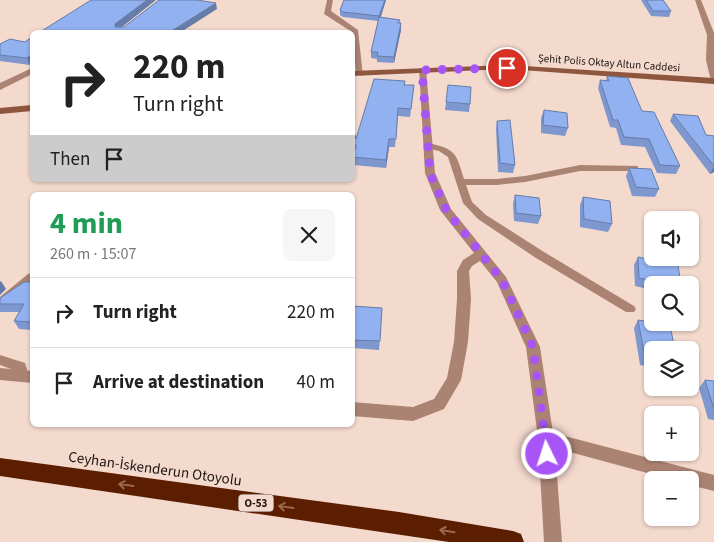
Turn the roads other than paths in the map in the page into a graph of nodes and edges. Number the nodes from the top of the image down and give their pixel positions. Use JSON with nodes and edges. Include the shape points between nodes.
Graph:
{"nodes":[{"id":1,"x":330,"y":0,"type":"edge"},
{"id":2,"x":698,"y":0,"type":"edge"},
{"id":3,"x":354,"y":30,"type":"edge"},
{"id":4,"x":355,"y":52,"type":"edge"},
{"id":5,"x":422,"y":70,"type":"junction"},
{"id":6,"x":30,"y":72,"type":"edge"},
{"id":7,"x":356,"y":74,"type":"edge"},
{"id":8,"x":714,"y":79,"type":"edge"},
{"id":9,"x":0,"y":87,"type":"edge"},
{"id":10,"x":30,"y":108,"type":"edge"},
{"id":11,"x":0,"y":111,"type":"edge"},
{"id":12,"x":428,"y":146,"type":"junction"},
{"id":13,"x":635,"y":168,"type":"edge"},
{"id":14,"x":460,"y":182,"type":"junction"},
{"id":15,"x":481,"y":254,"type":"junction"},
{"id":16,"x":30,"y":278,"type":"edge"},
{"id":17,"x":0,"y":304,"type":"edge"},
{"id":18,"x":630,"y":308,"type":"dead end"},
{"id":19,"x":0,"y":360,"type":"edge"},
{"id":20,"x":0,"y":374,"type":"edge"},
{"id":21,"x":27,"y":377,"type":"edge"},
{"id":22,"x":355,"y":409,"type":"edge"},
{"id":23,"x":546,"y":438,"type":"junction"},
{"id":24,"x":0,"y":467,"type":"edge"},
{"id":25,"x":714,"y":483,"type":"edge"},
{"id":26,"x":512,"y":542,"type":"edge"},
{"id":27,"x":553,"y":542,"type":"edge"}],
"edges":[{"from":1,"to":3,"type":"street","via":[[326,12]]},
{"from":2,"to":8,"type":"street","via":[[711,35],[710,60]]},
{"from":4,"to":7,"type":"street"},
{"from":5,"to":7,"type":"street","name":"Şehit Polis Oktay Altun Caddesi"},
{"from":5,"to":8,"type":"street","name":"Şehit Polis Oktay Altun Caddesi","via":[[507,68]]},
{"from":5,"to":12,"type":"street"},
{"from":6,"to":9,"type":"street"},
{"from":10,"to":11,"type":"street"},
{"from":12,"to":14,"type":"lane","via":[[449,153]]},
{"from":12,"to":15,"type":"street","via":[[430,173],[446,210]]},
{"from":13,"to":14,"type":"lane","via":[[580,168],[525,179]]},
{"from":14,"to":18,"type":"lane","via":[[468,203],[489,222]]},
{"from":15,"to":22,"type":"street","via":[[467,263],[463,271],[461,342],[454,380],[439,404],[413,414]]},
{"from":15,"to":23,"type":"street","via":[[502,280],[533,347]]},
{"from":16,"to":17,"type":"lane"},
{"from":19,"to":21,"type":"lane","via":[[20,367]]},
{"from":20,"to":21,"type":"street"},
{"from":23,"to":25,"type":"street"},
{"from":23,"to":27,"type":"street"},
{"from":26,"to":24,"type":"highway","name":"Ceyhan-İskenderun Otoyolu","number":"O-53","one_way":true}]}
